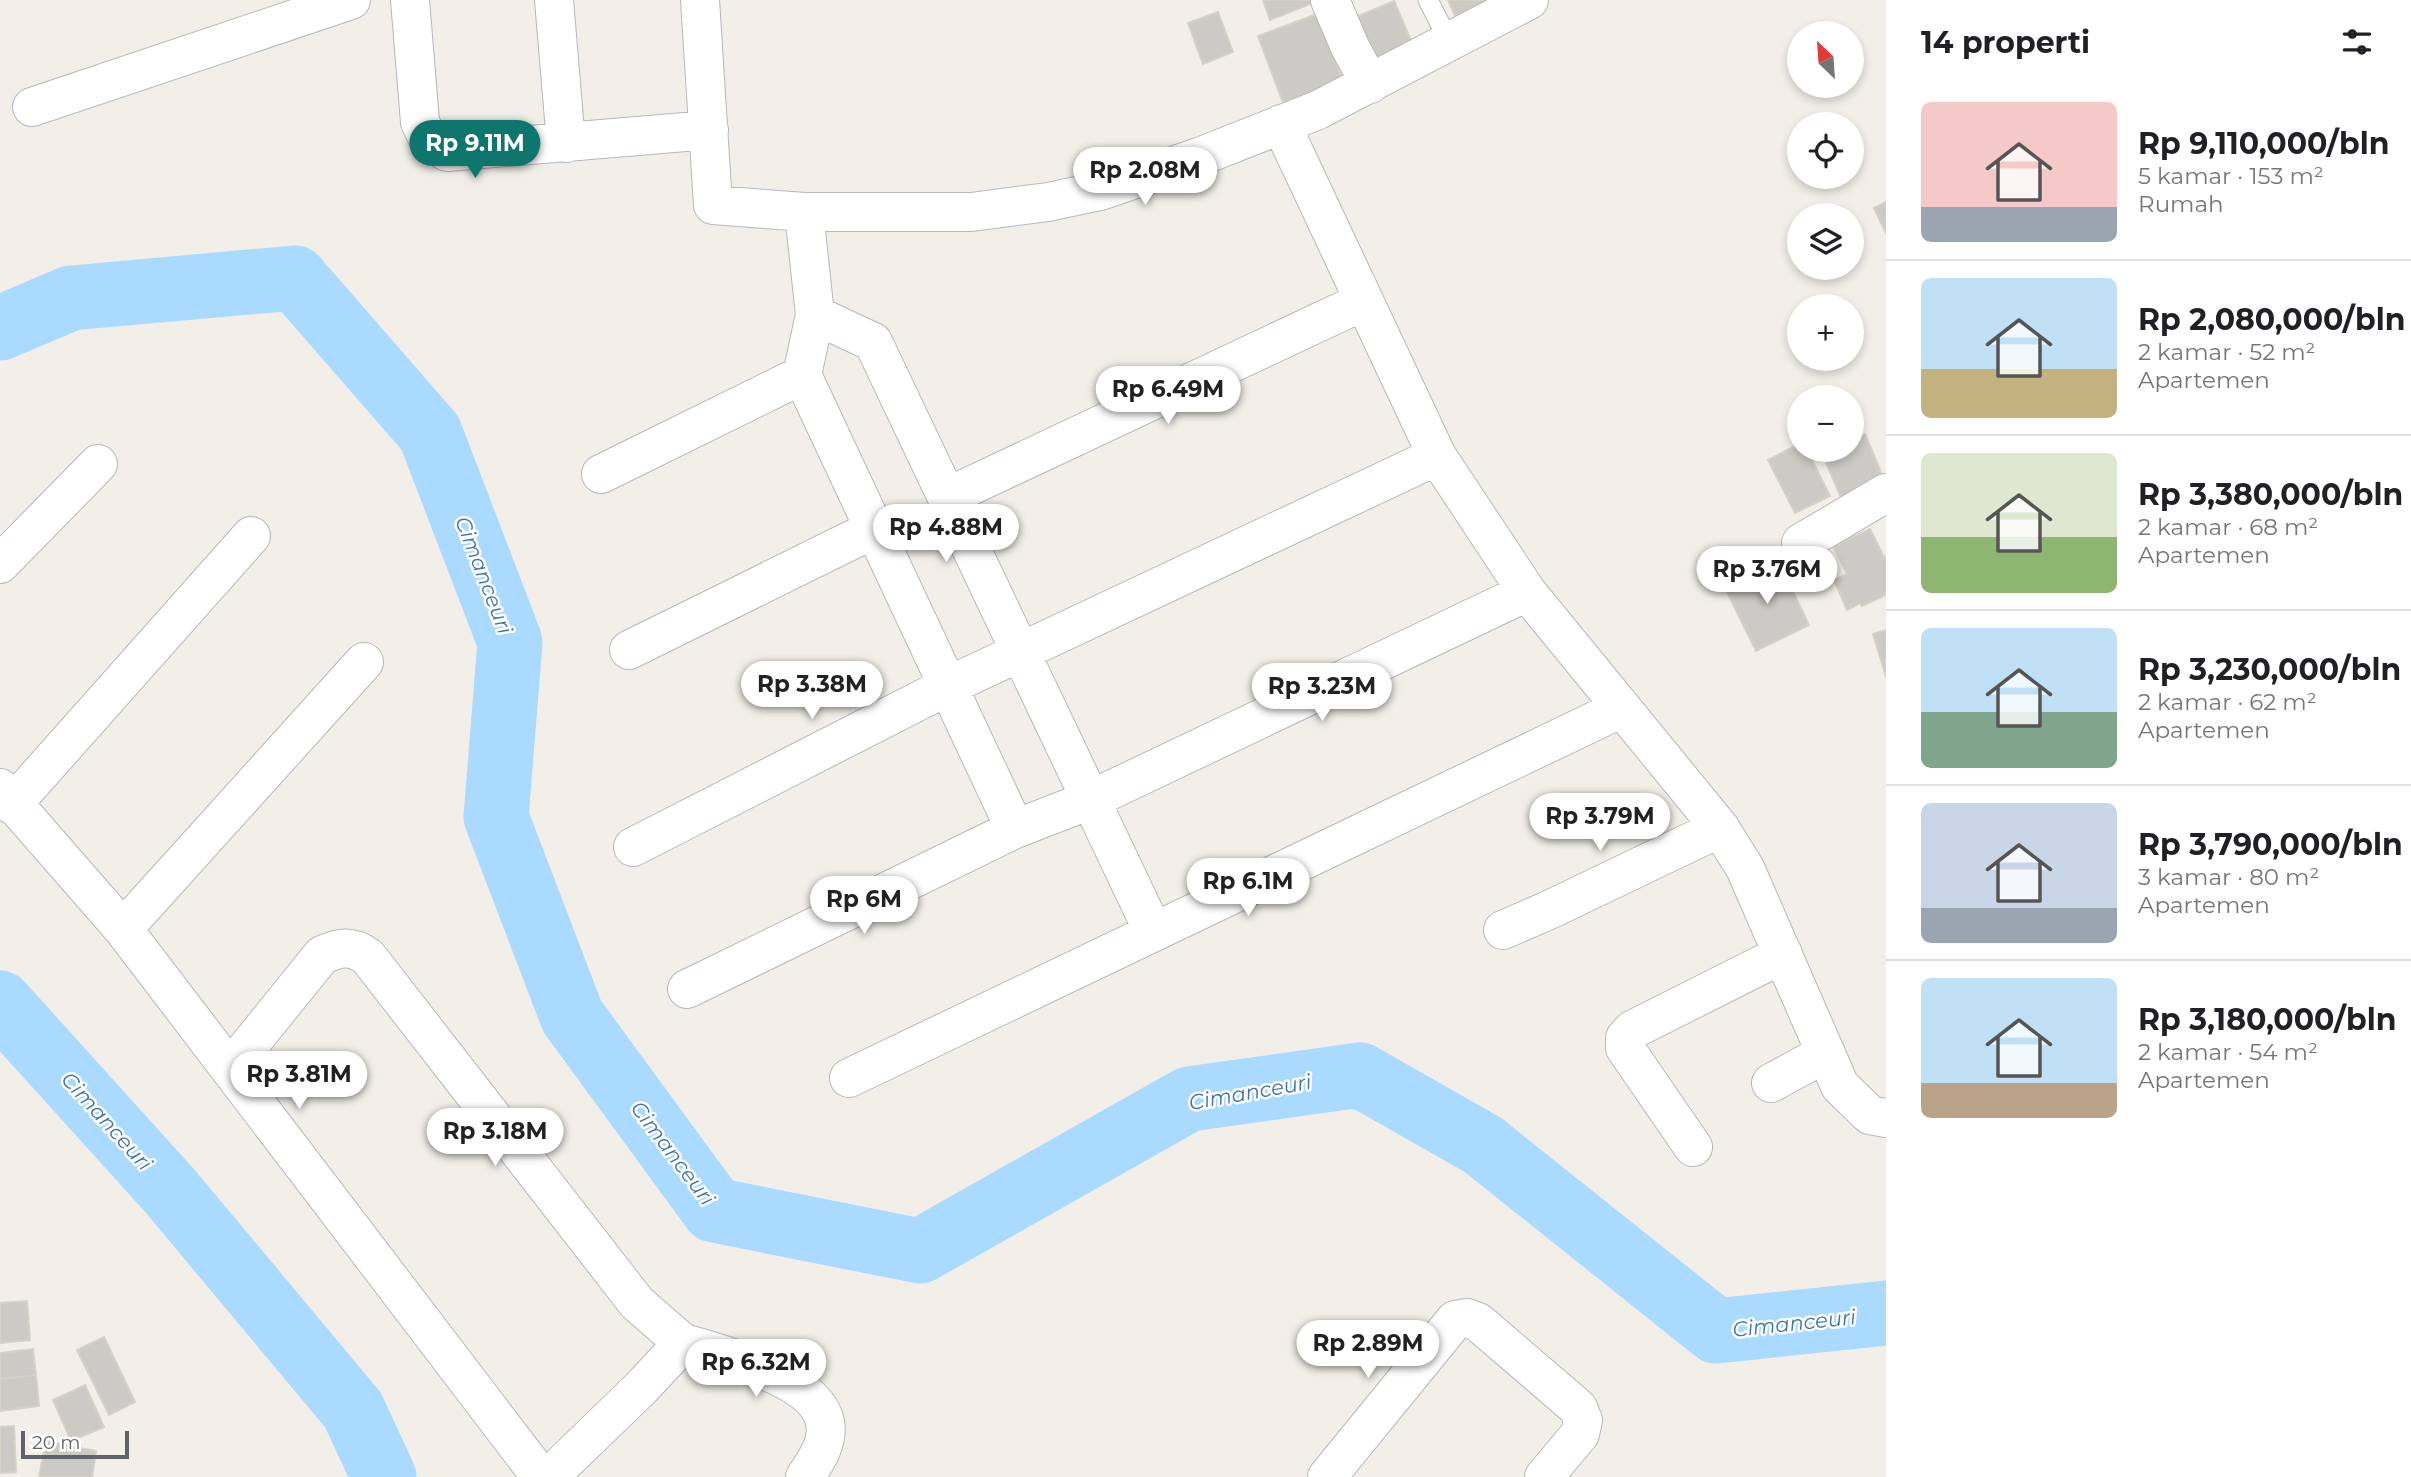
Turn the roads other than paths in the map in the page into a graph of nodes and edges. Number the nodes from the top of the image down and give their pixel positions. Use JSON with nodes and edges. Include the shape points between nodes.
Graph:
{"nodes":[{"id":1,"x":351,"y":0,"type":"edge"},
{"id":2,"x":410,"y":0,"type":"edge"},
{"id":3,"x":554,"y":0,"type":"edge"},
{"id":4,"x":700,"y":0,"type":"edge"},
{"id":5,"x":1330,"y":0,"type":"edge"},
{"id":6,"x":1429,"y":0,"type":"edge"},
{"id":7,"x":1529,"y":0,"type":"edge"},
{"id":8,"x":1450,"y":43,"type":"junction"},
{"id":9,"x":1370,"y":83,"type":"junction"},
{"id":10,"x":32,"y":107,"type":"dead end"},
{"id":11,"x":1281,"y":124,"type":"junction"},
{"id":12,"x":709,"y":130,"type":"junction"},
{"id":13,"x":566,"y":143,"type":"junction"},
{"id":14,"x":804,"y":212,"type":"junction"},
{"id":15,"x":1364,"y":301,"type":"junction"},
{"id":16,"x":815,"y":315,"type":"junction"},
{"id":17,"x":802,"y":375,"type":"junction"},
{"id":18,"x":1437,"y":456,"type":"junction"},
{"id":19,"x":98,"y":464,"type":"dead end"},
{"id":20,"x":601,"y":474,"type":"dead end"},
{"id":21,"x":1886,"y":493,"type":"edge"},
{"id":22,"x":947,"y":497,"type":"junction"},
{"id":23,"x":874,"y":529,"type":"junction"},
{"id":24,"x":251,"y":536,"type":"dead end"},
{"id":25,"x":1801,"y":543,"type":"dead end"},
{"id":26,"x":0,"y":564,"type":"edge"},
{"id":27,"x":1527,"y":592,"type":"junction"},
{"id":28,"x":629,"y":650,"type":"dead end"},
{"id":29,"x":1020,"y":651,"type":"junction"},
{"id":30,"x":364,"y":662,"type":"dead end"},
{"id":31,"x":948,"y":685,"type":"junction"},
{"id":32,"x":1622,"y":708,"type":"junction"},
{"id":33,"x":6,"y":796,"type":"edge"},
{"id":34,"x":1090,"y":800,"type":"junction"},
{"id":35,"x":1720,"y":828,"type":"junction"},
{"id":36,"x":1016,"y":829,"type":"junction"},
{"id":37,"x":633,"y":847,"type":"dead end"},
{"id":38,"x":123,"y":929,"type":"junction"},
{"id":39,"x":1503,"y":930,"type":"dead end"},
{"id":40,"x":1153,"y":931,"type":"junction"},
{"id":41,"x":1783,"y":954,"type":"junction"},
{"id":42,"x":687,"y":989,"type":"dead end"},
{"id":43,"x":1826,"y":1054,"type":"junction"},
{"id":44,"x":230,"y":1069,"type":"junction"},
{"id":45,"x":849,"y":1078,"type":"dead end"},
{"id":46,"x":1771,"y":1083,"type":"dead end"},
{"id":47,"x":1886,"y":1118,"type":"edge"},
{"id":48,"x":1693,"y":1147,"type":"dead end"},
{"id":49,"x":683,"y":1343,"type":"junction"},
{"id":50,"x":541,"y":1477,"type":"edge"},
{"id":51,"x":549,"y":1477,"type":"edge"},
{"id":52,"x":806,"y":1477,"type":"edge"},
{"id":53,"x":1327,"y":1477,"type":"edge"},
{"id":54,"x":1544,"y":1477,"type":"edge"}],
"edges":[{"from":1,"to":10,"type":"street"},
{"from":2,"to":13,"type":"street","via":[[420,122],[429,141],[447,152]]},
{"from":3,"to":13,"type":"street"},
{"from":4,"to":12,"type":"street"},
{"from":5,"to":9,"type":"street"},
{"from":6,"to":8,"type":"lane"},
{"from":7,"to":8,"type":"street"},
{"from":8,"to":9,"type":"street"},
{"from":9,"to":11,"type":"street"},
{"from":11,"to":14,"type":"street","via":[[1100,191],[1048,202],[971,212]]},
{"from":11,"to":15,"type":"street"},
{"from":12,"to":13,"type":"street"},
{"from":12,"to":14,"type":"street","via":[[713,205]]},
{"from":14,"to":16,"type":"street"},
{"from":15,"to":18,"type":"street"},
{"from":15,"to":22,"type":"street"},
{"from":16,"to":17,"type":"street"},
{"from":16,"to":22,"type":"street","via":[[873,342]]},
{"from":17,"to":20,"type":"street"},
{"from":17,"to":23,"type":"street"},
{"from":18,"to":27,"type":"street"},
{"from":18,"to":29,"type":"street"},
{"from":19,"to":26,"type":"street"},
{"from":21,"to":25,"type":"street"},
{"from":22,"to":29,"type":"street"},
{"from":23,"to":28,"type":"street"},
{"from":23,"to":31,"type":"street"},
{"from":24,"to":33,"type":"street"},
{"from":27,"to":32,"type":"street"},
{"from":27,"to":34,"type":"street"},
{"from":29,"to":31,"type":"street"},
{"from":29,"to":34,"type":"street"},
{"from":30,"to":38,"type":"street"},
{"from":31,"to":36,"type":"street"},
{"from":31,"to":37,"type":"street"},
{"from":32,"to":35,"type":"street"},
{"from":32,"to":40,"type":"street"},
{"from":33,"to":38,"type":"street"},
{"from":34,"to":36,"type":"street"},
{"from":34,"to":40,"type":"street"},
{"from":35,"to":39,"type":"street"},
{"from":35,"to":41,"type":"street","via":[[1745,868]]},
{"from":36,"to":42,"type":"street"},
{"from":38,"to":44,"type":"street"},
{"from":40,"to":45,"type":"street"},
{"from":41,"to":43,"type":"street"},
{"from":41,"to":48,"type":"street","via":[[1632,1030],[1625,1038],[1625,1048]]},
{"from":43,"to":46,"type":"street"},
{"from":43,"to":47,"type":"street","via":[[1840,1086],[1870,1115]]},
{"from":44,"to":49,"type":"street","via":[[323,956],[336,949],[360,951],[637,1303]]},
{"from":44,"to":50,"type":"street"},
{"from":49,"to":51,"type":"street"},
{"from":49,"to":52,"type":"street","via":[[756,1366],[817,1404],[825,1421],[824,1440]]},
{"from":53,"to":54,"type":"street","via":[[1455,1320],[1467,1318],[1478,1322],[1578,1408],[1583,1420],[1580,1434]]}]}
